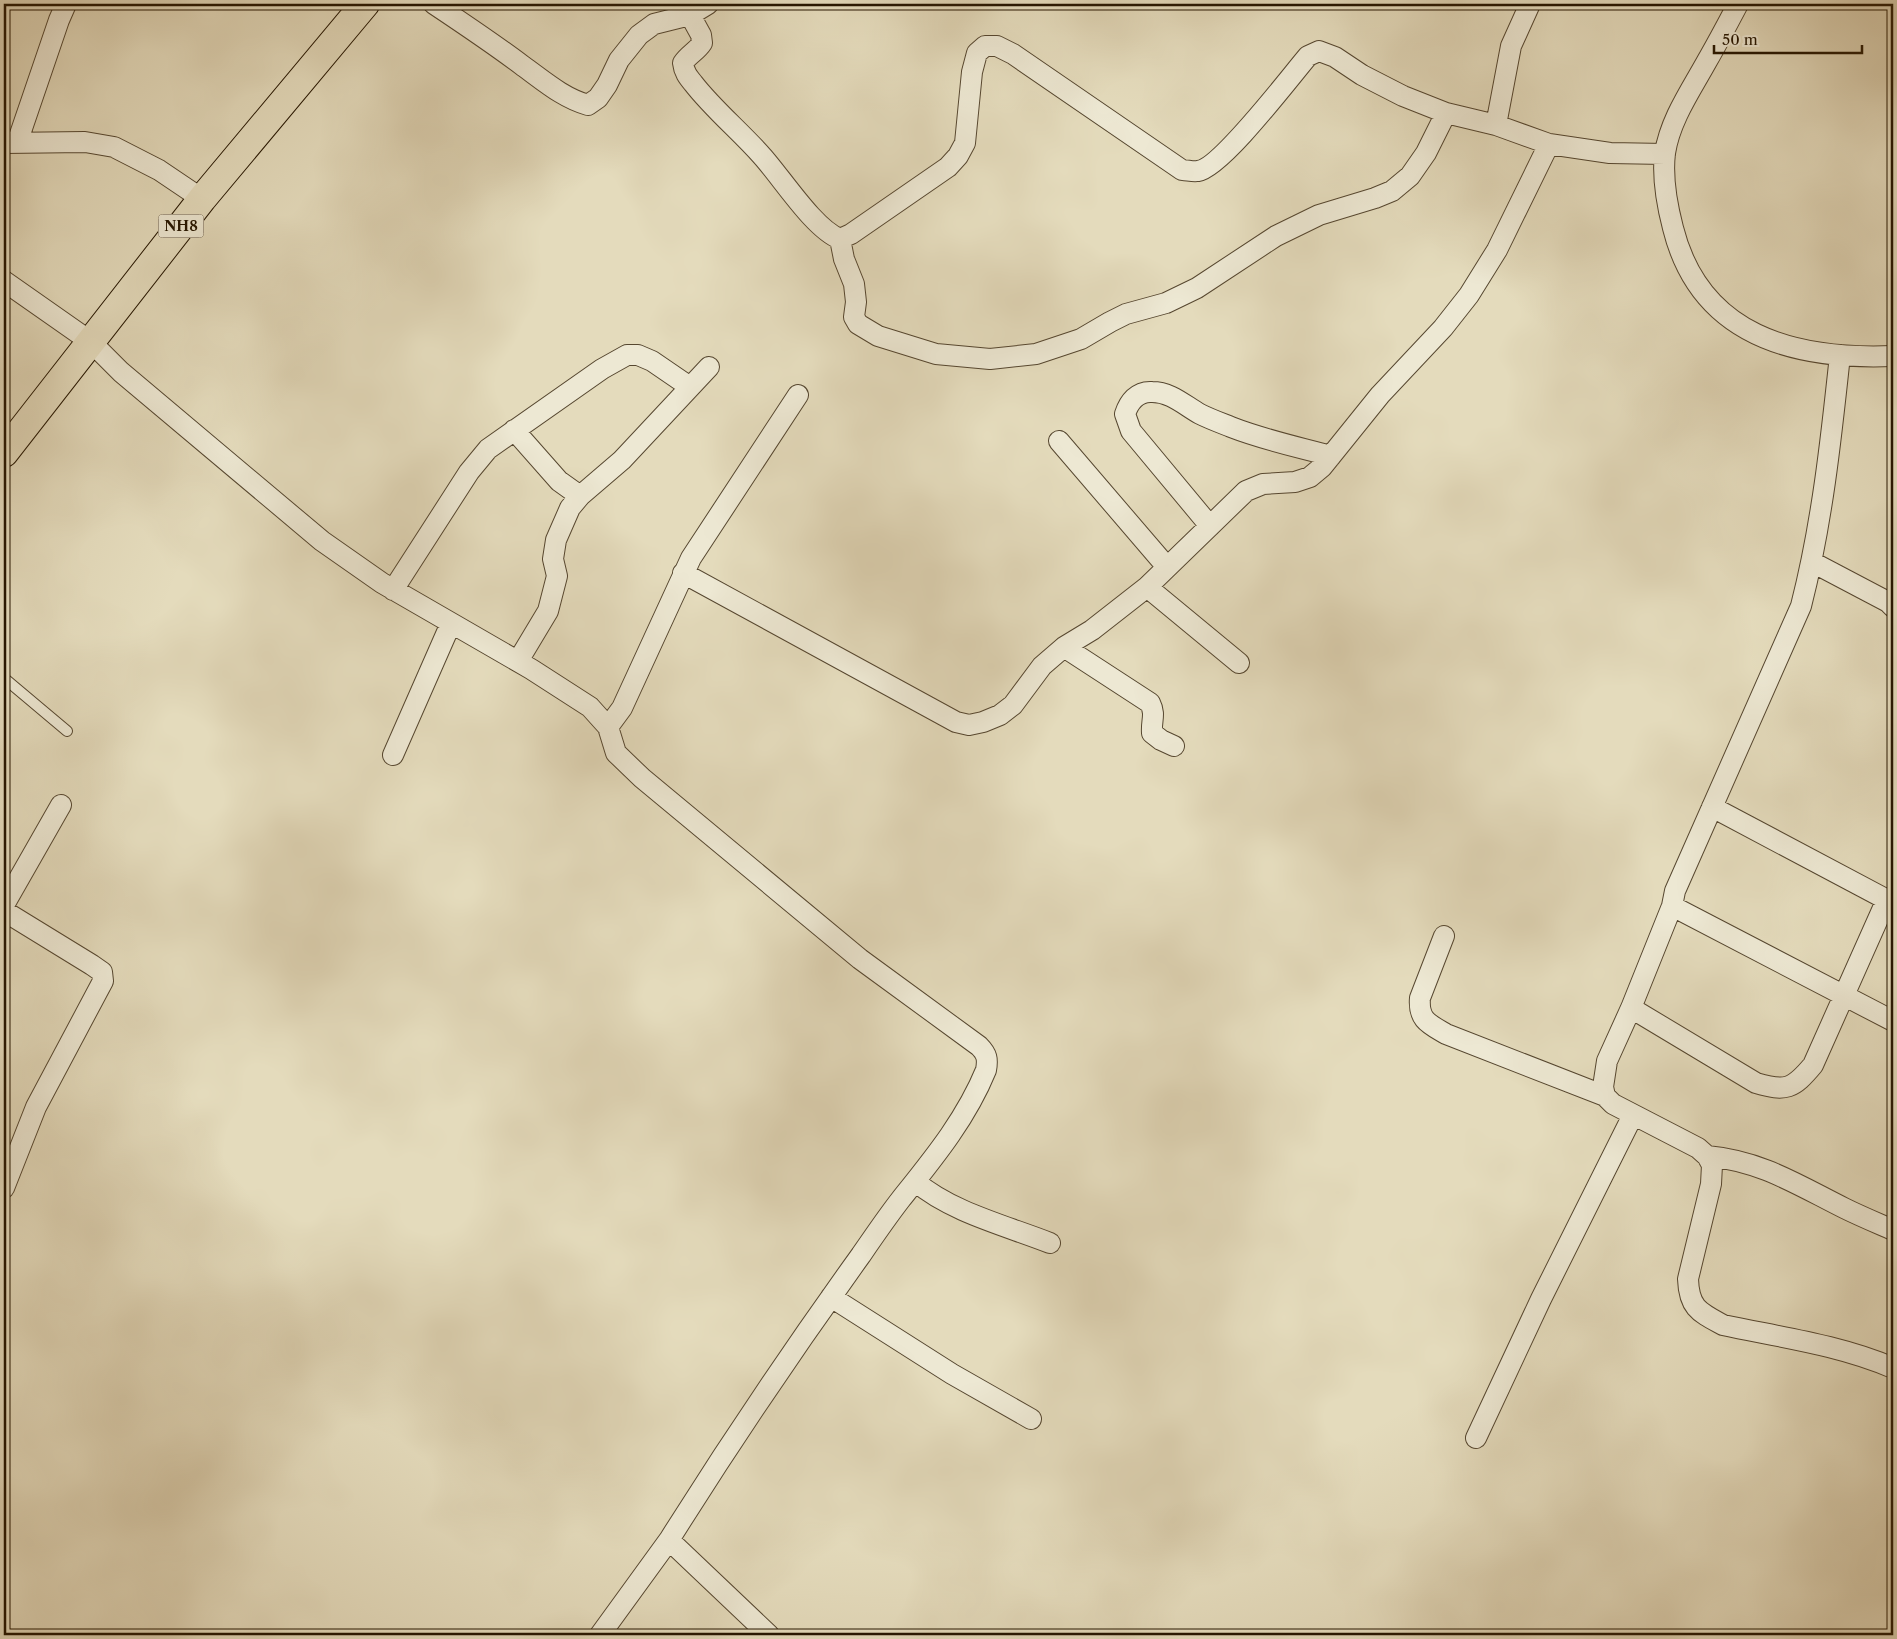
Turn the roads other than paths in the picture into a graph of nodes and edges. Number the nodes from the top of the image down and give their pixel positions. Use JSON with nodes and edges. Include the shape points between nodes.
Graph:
{"nodes":[{"id":1,"x":66,"y":4,"type":"edge"},
{"id":2,"x":365,"y":4,"type":"edge"},
{"id":3,"x":434,"y":4,"type":"edge"},
{"id":4,"x":708,"y":4,"type":"edge"},
{"id":5,"x":1530,"y":4,"type":"edge"},
{"id":6,"x":1738,"y":4,"type":"edge"},
{"id":7,"x":690,"y":15,"type":"junction"},
{"id":8,"x":1446,"y":113,"type":"junction"},
{"id":9,"x":1496,"y":125,"type":"junction"},
{"id":10,"x":10,"y":143,"type":"edge"},
{"id":11,"x":1549,"y":144,"type":"junction"},
{"id":12,"x":1665,"y":154,"type":"junction"},
{"id":13,"x":202,"y":199,"type":"junction"},
{"id":14,"x":840,"y":240,"type":"junction"},
{"id":15,"x":4,"y":281,"type":"edge"},
{"id":16,"x":91,"y":342,"type":"junction"},
{"id":17,"x":1840,"y":355,"type":"junction"},
{"id":18,"x":1893,"y":356,"type":"edge"},
{"id":19,"x":709,"y":367,"type":"dead end"},
{"id":20,"x":690,"y":387,"type":"junction"},
{"id":21,"x":798,"y":395,"type":"dead end"},
{"id":22,"x":514,"y":430,"type":"junction"},
{"id":23,"x":1059,"y":441,"type":"dead end"},
{"id":24,"x":4,"y":453,"type":"edge"},
{"id":25,"x":1331,"y":456,"type":"junction"},
{"id":26,"x":580,"y":496,"type":"junction"},
{"id":27,"x":1210,"y":526,"type":"junction"},
{"id":28,"x":1812,"y":562,"type":"junction"},
{"id":29,"x":1167,"y":567,"type":"junction"},
{"id":30,"x":683,"y":573,"type":"junction"},
{"id":31,"x":1147,"y":587,"type":"junction"},
{"id":32,"x":393,"y":590,"type":"junction"},
{"id":33,"x":1893,"y":607,"type":"edge"},
{"id":34,"x":451,"y":623,"type":"junction"},
{"id":35,"x":1064,"y":647,"type":"junction"},
{"id":36,"x":518,"y":661,"type":"junction"},
{"id":37,"x":1239,"y":663,"type":"dead end"},
{"id":38,"x":4,"y":678,"type":"edge"},
{"id":39,"x":608,"y":727,"type":"junction"},
{"id":40,"x":67,"y":732,"type":"dead end"},
{"id":41,"x":1174,"y":746,"type":"dead end"},
{"id":42,"x":393,"y":755,"type":"dead end"},
{"id":43,"x":61,"y":805,"type":"dead end"},
{"id":44,"x":1712,"y":807,"type":"junction"},
{"id":45,"x":1890,"y":901,"type":"edge"},
{"id":46,"x":4,"y":905,"type":"edge"},
{"id":47,"x":1672,"y":906,"type":"junction"},
{"id":48,"x":4,"y":911,"type":"edge"},
{"id":49,"x":1444,"y":936,"type":"dead end"},
{"id":50,"x":1844,"y":995,"type":"junction"},
{"id":51,"x":1631,"y":1008,"type":"junction"},
{"id":52,"x":1893,"y":1021,"type":"edge"},
{"id":53,"x":1605,"y":1096,"type":"junction"},
{"id":54,"x":1633,"y":1115,"type":"junction"},
{"id":55,"x":1707,"y":1156,"type":"junction"},
{"id":56,"x":916,"y":1182,"type":"junction"},
{"id":57,"x":4,"y":1188,"type":"edge"},
{"id":58,"x":1893,"y":1230,"type":"edge"},
{"id":59,"x":1050,"y":1242,"type":"dead end"},
{"id":60,"x":830,"y":1297,"type":"junction"},
{"id":61,"x":1893,"y":1368,"type":"edge"},
{"id":62,"x":1031,"y":1419,"type":"dead end"},
{"id":63,"x":1476,"y":1438,"type":"dead end"},
{"id":64,"x":668,"y":1540,"type":"junction"},
{"id":65,"x":600,"y":1635,"type":"edge"},
{"id":66,"x":769,"y":1635,"type":"edge"}],
"edges":[{"from":1,"to":10,"type":"street"},
{"from":2,"to":13,"type":"highway","number":"NH8"},
{"from":3,"to":7,"type":"street","via":[[574,102],[588,105],[598,98],[619,60],[639,35],[654,24]]},
{"from":4,"to":7,"type":"street"},
{"from":5,"to":9,"type":"street","via":[[1511,46]]},
{"from":6,"to":12,"type":"street","via":[[1683,104]]},
{"from":7,"to":14,"type":"street","via":[[702,43],[683,63],[684,71],[762,156],[817,223]]},
{"from":8,"to":9,"type":"street"},
{"from":8,"to":14,"type":"street","via":[[1426,153],[1410,176],[1392,191],[1319,215],[1276,236],[1197,288],[1166,303],[1126,314],[1081,339],[1036,354],[990,359],[936,354],[878,336],[858,324],[854,316],[854,284]]},
{"from":8,"to":14,"type":"street","via":[[1403,96],[1318,50],[1308,56],[1248,128],[1213,164],[1198,171],[1182,170],[1013,54],[996,46],[985,46],[977,53],[972,72],[965,143],[958,156],[948,167]]},
{"from":9,"to":11,"type":"street"},
{"from":10,"to":13,"type":"street","via":[[85,142],[114,147],[159,170]]},
{"from":11,"to":12,"type":"street","via":[[1610,153]]},
{"from":11,"to":25,"type":"street","via":[[1497,250],[1470,295],[1380,395]]},
{"from":12,"to":17,"type":"street","via":[[1667,207],[1684,264],[1697,287],[1722,314],[1748,331],[1775,343]]},
{"from":13,"to":16,"type":"highway","number":"NH8"},
{"from":15,"to":16,"type":"street"},
{"from":16,"to":24,"type":"highway","number":"NH8"},
{"from":16,"to":32,"type":"street","via":[[121,372],[322,541]]},
{"from":17,"to":18,"type":"street"},
{"from":17,"to":28,"type":"street","via":[[1827,470]]},
{"from":19,"to":20,"type":"street"},
{"from":20,"to":22,"type":"street","via":[[652,361],[638,355],[627,355]]},
{"from":20,"to":26,"type":"street","via":[[622,460]]},
{"from":21,"to":30,"type":"street"},
{"from":22,"to":26,"type":"street","via":[[559,481]]},
{"from":22,"to":32,"type":"street","via":[[488,448],[469,472]]},
{"from":23,"to":29,"type":"street"},
{"from":25,"to":27,"type":"street","via":[[1310,477],[1295,482],[1263,484],[1246,491]]},
{"from":25,"to":27,"type":"street","via":[[1232,428],[1202,415],[1169,394],[1150,392],[1136,396],[1124,414],[1131,431]]},
{"from":26,"to":36,"type":"street","via":[[570,508],[556,540],[554,559],[557,576],[548,611]]},
{"from":27,"to":29,"type":"street"},
{"from":28,"to":33,"type":"street"},
{"from":28,"to":44,"type":"street","via":[[1801,606]]},
{"from":29,"to":31,"type":"street"},
{"from":30,"to":35,"type":"street","via":[[956,722],[983,722],[1000,715],[1013,705],[1042,666]]},
{"from":30,"to":39,"type":"street","via":[[622,708]]},
{"from":31,"to":35,"type":"street","via":[[1092,630]]},
{"from":31,"to":37,"type":"street"},
{"from":32,"to":34,"type":"street"},
{"from":34,"to":36,"type":"street"},
{"from":34,"to":42,"type":"street"},
{"from":35,"to":41,"type":"street","via":[[1150,703],[1154,711],[1152,733]]},
{"from":36,"to":39,"type":"street","via":[[590,707]]},
{"from":38,"to":40,"type":"lane"},
{"from":39,"to":56,"type":"street","via":[[616,753],[642,778],[860,959],[987,1054],[986,1070],[956,1128]]},
{"from":43,"to":46,"type":"street"},
{"from":44,"to":45,"type":"street"},
{"from":44,"to":47,"type":"street","via":[[1675,891]]},
{"from":45,"to":50,"type":"street"},
{"from":47,"to":50,"type":"street"},
{"from":47,"to":51,"type":"street"},
{"from":48,"to":57,"type":"street","via":[[102,972],[103,982],[36,1107]]},
{"from":49,"to":53,"type":"street","via":[[1420,998],[1422,1017],[1429,1024],[1446,1034]]},
{"from":50,"to":51,"type":"street","via":[[1813,1065],[1789,1087],[1772,1088],[1756,1083]]},
{"from":50,"to":52,"type":"street"},
{"from":51,"to":53,"type":"street","via":[[1607,1061]]},
{"from":53,"to":54,"type":"street"},
{"from":54,"to":55,"type":"street","via":[[1698,1148]]},
{"from":54,"to":63,"type":"street","via":[[1541,1298]]},
{"from":55,"to":58,"type":"street","via":[[1739,1161],[1774,1172]]},
{"from":55,"to":61,"type":"street","via":[[1712,1165],[1711,1184],[1688,1279],[1688,1295],[1695,1307],[1723,1325],[1873,1359]]},
{"from":56,"to":59,"type":"street","via":[[938,1198]]},
{"from":56,"to":60,"type":"street"},
{"from":60,"to":62,"type":"street","via":[[952,1374]]},
{"from":60,"to":64,"type":"street"},
{"from":64,"to":65,"type":"street"},
{"from":64,"to":66,"type":"street"}]}
